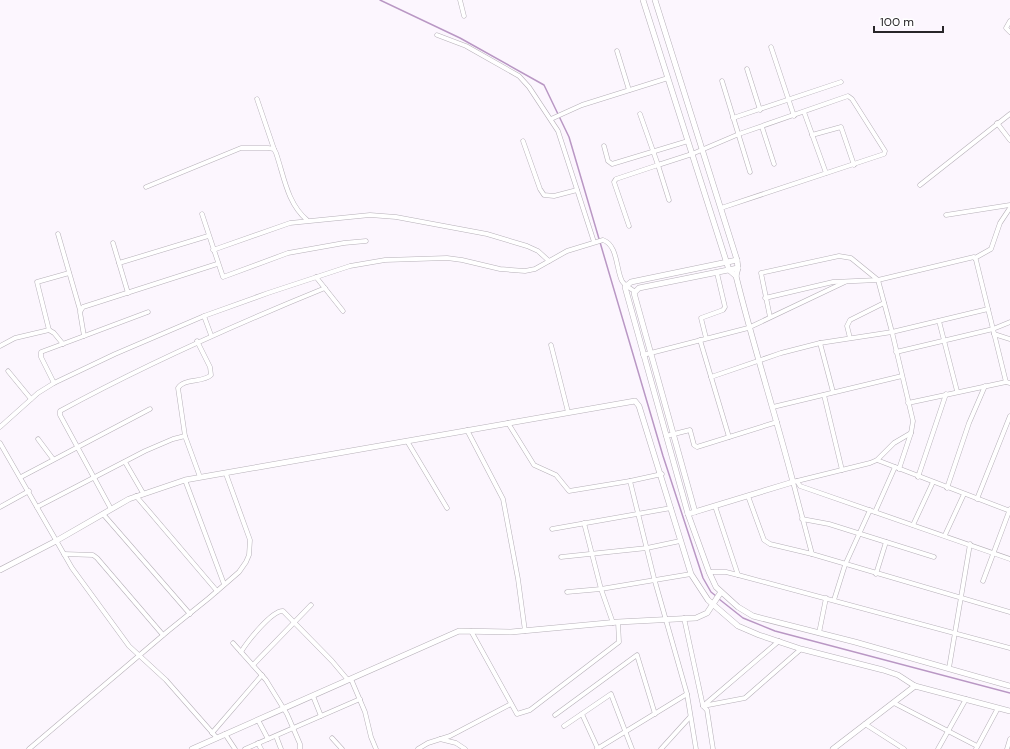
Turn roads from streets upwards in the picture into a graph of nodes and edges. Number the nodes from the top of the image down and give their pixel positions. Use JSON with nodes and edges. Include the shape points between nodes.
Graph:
{"nodes":[{"id":1,"x":460,"y":0,"type":"edge"},
{"id":2,"x":643,"y":0,"type":"edge"},
{"id":3,"x":655,"y":0,"type":"edge"},
{"id":4,"x":464,"y":16,"type":"dead end"},
{"id":5,"x":1010,"y":21,"type":"edge"},
{"id":6,"x":665,"y":30,"type":"junction"},
{"id":7,"x":1010,"y":32,"type":"edge"},
{"id":8,"x":654,"y":33,"type":"junction"},
{"id":9,"x":438,"y":35,"type":"dead end"},
{"id":10,"x":771,"y":46,"type":"dead end"},
{"id":11,"x":617,"y":51,"type":"dead end"},
{"id":12,"x":747,"y":69,"type":"dead end"},
{"id":13,"x":668,"y":78,"type":"junction"},
{"id":14,"x":722,"y":81,"type":"dead end"},
{"id":15,"x":841,"y":82,"type":"dead end"},
{"id":16,"x":629,"y":90,"type":"junction"},
{"id":17,"x":257,"y":99,"type":"dead end"},
{"id":18,"x":789,"y":100,"type":"junction"},
{"id":19,"x":760,"y":110,"type":"junction"},
{"id":20,"x":804,"y":112,"type":"junction"},
{"id":21,"x":640,"y":114,"type":"dead end"},
{"id":22,"x":1010,"y":114,"type":"edge"},
{"id":23,"x":794,"y":116,"type":"junction"},
{"id":24,"x":733,"y":118,"type":"junction"},
{"id":25,"x":551,"y":119,"type":"junction"},
{"id":26,"x":997,"y":123,"type":"junction"},
{"id":27,"x":762,"y":127,"type":"junction"},
{"id":28,"x":739,"y":134,"type":"junction"},
{"id":29,"x":812,"y":135,"type":"junction"},
{"id":30,"x":1010,"y":140,"type":"edge"},
{"id":31,"x":523,"y":141,"type":"dead end"},
{"id":32,"x":688,"y":141,"type":"junction"},
{"id":33,"x":604,"y":146,"type":"dead end"},
{"id":34,"x":274,"y":149,"type":"junction"},
{"id":35,"x":702,"y":150,"type":"junction"},
{"id":36,"x":653,"y":152,"type":"junction"},
{"id":37,"x":692,"y":154,"type":"junction"},
{"id":38,"x":774,"y":164,"type":"dead end"},
{"id":39,"x":658,"y":165,"type":"junction"},
{"id":40,"x":854,"y":165,"type":"junction"},
{"id":41,"x":750,"y":172,"type":"dead end"},
{"id":42,"x":826,"y":173,"type":"junction"},
{"id":43,"x":920,"y":185,"type":"dead end"},
{"id":44,"x":146,"y":187,"type":"dead end"},
{"id":45,"x":577,"y":190,"type":"junction"},
{"id":46,"x":669,"y":200,"type":"dead end"},
{"id":47,"x":1010,"y":206,"type":"edge"},
{"id":48,"x":721,"y":208,"type":"junction"},
{"id":49,"x":202,"y":214,"type":"dead end"},
{"id":50,"x":946,"y":214,"type":"dead end"},
{"id":51,"x":306,"y":220,"type":"junction"},
{"id":52,"x":629,"y":226,"type":"dead end"},
{"id":53,"x":58,"y":234,"type":"dead end"},
{"id":54,"x":208,"y":236,"type":"junction"},
{"id":55,"x":366,"y":241,"type":"dead end"},
{"id":56,"x":598,"y":241,"type":"junction"},
{"id":57,"x":113,"y":243,"type":"dead end"},
{"id":58,"x":213,"y":250,"type":"junction"},
{"id":59,"x":976,"y":258,"type":"junction"},
{"id":60,"x":737,"y":260,"type":"junction"},
{"id":61,"x":549,"y":261,"type":"junction"},
{"id":62,"x":727,"y":262,"type":"junction"},
{"id":63,"x":119,"y":263,"type":"junction"},
{"id":64,"x":217,"y":264,"type":"junction"},
{"id":65,"x":738,"y":268,"type":"junction"},
{"id":66,"x":729,"y":270,"type":"junction"},
{"id":67,"x":69,"y":273,"type":"junction"},
{"id":68,"x":717,"y":273,"type":"junction"},
{"id":69,"x":736,"y":276,"type":"junction"},
{"id":70,"x":316,"y":277,"type":"junction"},
{"id":71,"x":849,"y":280,"type":"junction"},
{"id":72,"x":878,"y":280,"type":"junction"},
{"id":73,"x":626,"y":286,"type":"junction"},
{"id":74,"x":325,"y":288,"type":"junction"},
{"id":75,"x":634,"y":291,"type":"junction"},
{"id":76,"x":128,"y":293,"type":"junction"},
{"id":77,"x":765,"y":298,"type":"junction"},
{"id":78,"x":884,"y":303,"type":"junction"},
{"id":79,"x":80,"y":310,"type":"junction"},
{"id":80,"x":988,"y":310,"type":"junction"},
{"id":81,"x":343,"y":311,"type":"dead end"},
{"id":82,"x":148,"y":312,"type":"dead end"},
{"id":83,"x":204,"y":316,"type":"junction"},
{"id":84,"x":770,"y":317,"type":"junction"},
{"id":85,"x":938,"y":321,"type":"junction"},
{"id":86,"x":1010,"y":322,"type":"edge"},
{"id":87,"x":748,"y":328,"type":"junction"},
{"id":88,"x":49,"y":330,"type":"junction"},
{"id":89,"x":892,"y":332,"type":"junction"},
{"id":90,"x":993,"y":332,"type":"junction"},
{"id":91,"x":211,"y":335,"type":"junction"},
{"id":92,"x":84,"y":336,"type":"junction"},
{"id":93,"x":706,"y":338,"type":"junction"},
{"id":94,"x":850,"y":338,"type":"junction"},
{"id":95,"x":1010,"y":339,"type":"edge"},
{"id":96,"x":700,"y":340,"type":"junction"},
{"id":97,"x":943,"y":340,"type":"junction"},
{"id":98,"x":198,"y":341,"type":"junction"},
{"id":99,"x":820,"y":343,"type":"junction"},
{"id":100,"x":63,"y":344,"type":"junction"},
{"id":101,"x":551,"y":345,"type":"dead end"},
{"id":102,"x":0,"y":346,"type":"edge"},
{"id":103,"x":896,"y":352,"type":"junction"},
{"id":104,"x":649,"y":353,"type":"junction"},
{"id":105,"x":643,"y":355,"type":"junction"},
{"id":106,"x":759,"y":360,"type":"junction"},
{"id":107,"x":8,"y":372,"type":"dead end"},
{"id":108,"x":902,"y":376,"type":"junction"},
{"id":109,"x":711,"y":377,"type":"junction"},
{"id":110,"x":54,"y":383,"type":"junction"},
{"id":111,"x":1008,"y":383,"type":"edge"},
{"id":112,"x":985,"y":386,"type":"junction"},
{"id":113,"x":833,"y":392,"type":"junction"},
{"id":114,"x":957,"y":392,"type":"junction"},
{"id":115,"x":946,"y":394,"type":"junction"},
{"id":116,"x":824,"y":395,"type":"junction"},
{"id":117,"x":31,"y":399,"type":"junction"},
{"id":118,"x":908,"y":404,"type":"junction"},
{"id":119,"x":773,"y":407,"type":"junction"},
{"id":120,"x":150,"y":409,"type":"dead end"},
{"id":121,"x":568,"y":412,"type":"junction"},
{"id":122,"x":1010,"y":416,"type":"edge"},
{"id":123,"x":778,"y":422,"type":"junction"},
{"id":124,"x":508,"y":423,"type":"junction"},
{"id":125,"x":0,"y":426,"type":"edge"},
{"id":126,"x":467,"y":430,"type":"junction"},
{"id":127,"x":912,"y":433,"type":"junction"},
{"id":128,"x":672,"y":434,"type":"junction"},
{"id":129,"x":185,"y":436,"type":"junction"},
{"id":130,"x":666,"y":436,"type":"junction"},
{"id":131,"x":729,"y":437,"type":"junction"},
{"id":132,"x":38,"y":439,"type":"dead end"},
{"id":133,"x":407,"y":441,"type":"junction"},
{"id":134,"x":0,"y":443,"type":"edge"},
{"id":135,"x":77,"y":447,"type":"junction"},
{"id":136,"x":53,"y":459,"type":"junction"},
{"id":137,"x":876,"y":460,"type":"junction"},
{"id":138,"x":125,"y":462,"type":"junction"},
{"id":139,"x":897,"y":468,"type":"junction"},
{"id":140,"x":842,"y":470,"type":"junction"},
{"id":141,"x":226,"y":474,"type":"junction"},
{"id":142,"x":662,"y":474,"type":"junction"},
{"id":143,"x":21,"y":476,"type":"junction"},
{"id":144,"x":200,"y":477,"type":"junction"},
{"id":145,"x":918,"y":477,"type":"junction"},
{"id":146,"x":94,"y":478,"type":"junction"},
{"id":147,"x":185,"y":480,"type":"junction"},
{"id":148,"x":630,"y":480,"type":"junction"},
{"id":149,"x":795,"y":481,"type":"junction"},
{"id":150,"x":933,"y":482,"type":"junction"},
{"id":151,"x":947,"y":488,"type":"junction"},
{"id":152,"x":29,"y":491,"type":"junction"},
{"id":153,"x":143,"y":494,"type":"junction"},
{"id":154,"x":964,"y":494,"type":"junction"},
{"id":155,"x":136,"y":496,"type":"junction"},
{"id":156,"x":748,"y":496,"type":"junction"},
{"id":157,"x":977,"y":499,"type":"junction"},
{"id":158,"x":715,"y":506,"type":"junction"},
{"id":159,"x":0,"y":507,"type":"edge"},
{"id":160,"x":37,"y":507,"type":"junction"},
{"id":161,"x":447,"y":508,"type":"dead end"},
{"id":162,"x":671,"y":508,"type":"junction"},
{"id":163,"x":111,"y":509,"type":"junction"},
{"id":164,"x":1010,"y":510,"type":"edge"},
{"id":165,"x":872,"y":511,"type":"junction"},
{"id":166,"x":695,"y":512,"type":"junction"},
{"id":167,"x":103,"y":514,"type":"junction"},
{"id":168,"x":638,"y":514,"type":"junction"},
{"id":169,"x":688,"y":514,"type":"junction"},
{"id":170,"x":802,"y":519,"type":"junction"},
{"id":171,"x":584,"y":523,"type":"junction"},
{"id":172,"x":913,"y":525,"type":"junction"},
{"id":173,"x":552,"y":529,"type":"dead end"},
{"id":174,"x":859,"y":533,"type":"junction"},
{"id":175,"x":945,"y":536,"type":"junction"},
{"id":176,"x":56,"y":541,"type":"junction"},
{"id":177,"x":680,"y":541,"type":"junction"},
{"id":178,"x":886,"y":542,"type":"junction"},
{"id":179,"x":970,"y":544,"type":"junction"},
{"id":180,"x":647,"y":548,"type":"junction"},
{"id":181,"x":993,"y":552,"type":"junction"},
{"id":182,"x":591,"y":553,"type":"junction"},
{"id":183,"x":64,"y":554,"type":"junction"},
{"id":184,"x":812,"y":554,"type":"junction"},
{"id":185,"x":934,"y":556,"type":"dead end"},
{"id":186,"x":561,"y":557,"type":"dead end"},
{"id":187,"x":1010,"y":559,"type":"edge"},
{"id":188,"x":845,"y":565,"type":"junction"},
{"id":189,"x":0,"y":570,"type":"edge"},
{"id":190,"x":708,"y":572,"type":"junction"},
{"id":191,"x":691,"y":574,"type":"junction"},
{"id":192,"x":876,"y":574,"type":"junction"},
{"id":193,"x":738,"y":575,"type":"junction"},
{"id":194,"x":654,"y":578,"type":"junction"},
{"id":195,"x":983,"y":581,"type":"dead end"},
{"id":196,"x":224,"y":584,"type":"junction"},
{"id":197,"x":601,"y":589,"type":"junction"},
{"id":198,"x":216,"y":591,"type":"junction"},
{"id":199,"x":567,"y":592,"type":"dead end"},
{"id":200,"x":721,"y":592,"type":"junction"},
{"id":201,"x":826,"y":598,"type":"junction"},
{"id":202,"x":961,"y":598,"type":"junction"},
{"id":203,"x":834,"y":600,"type":"junction"},
{"id":204,"x":713,"y":604,"type":"junction"},
{"id":205,"x":311,"y":605,"type":"dead end"},
{"id":206,"x":1010,"y":612,"type":"edge"},
{"id":207,"x":190,"y":614,"type":"junction"},
{"id":208,"x":684,"y":618,"type":"junction"},
{"id":209,"x":667,"y":619,"type":"junction"},
{"id":210,"x":294,"y":622,"type":"junction"},
{"id":211,"x":616,"y":622,"type":"junction"},
{"id":212,"x":471,"y":631,"type":"junction"},
{"id":213,"x":525,"y":631,"type":"junction"},
{"id":214,"x":956,"y":633,"type":"junction"},
{"id":215,"x":819,"y":634,"type":"junction"},
{"id":216,"x":163,"y":635,"type":"junction"},
{"id":217,"x":779,"y":641,"type":"junction"},
{"id":218,"x":233,"y":643,"type":"dead end"},
{"id":219,"x":1010,"y":648,"type":"edge"},
{"id":220,"x":801,"y":649,"type":"junction"},
{"id":221,"x":241,"y":652,"type":"junction"},
{"id":222,"x":138,"y":655,"type":"junction"},
{"id":223,"x":253,"y":665,"type":"junction"},
{"id":224,"x":949,"y":668,"type":"junction"},
{"id":225,"x":262,"y":675,"type":"junction"},
{"id":226,"x":350,"y":679,"type":"junction"},
{"id":227,"x":916,"y":686,"type":"junction"},
{"id":228,"x":1010,"y":686,"type":"edge"},
{"id":229,"x":687,"y":694,"type":"junction"},
{"id":230,"x":313,"y":696,"type":"junction"},
{"id":231,"x":360,"y":699,"type":"junction"},
{"id":232,"x":966,"y":699,"type":"junction"},
{"id":233,"x":894,"y":703,"type":"junction"},
{"id":234,"x":512,"y":704,"type":"junction"},
{"id":235,"x":703,"y":706,"type":"junction"},
{"id":236,"x":284,"y":708,"type":"junction"},
{"id":237,"x":998,"y":708,"type":"junction"},
{"id":238,"x":1010,"y":710,"type":"edge"},
{"id":239,"x":582,"y":714,"type":"junction"},
{"id":240,"x":654,"y":714,"type":"junction"},
{"id":241,"x":555,"y":715,"type":"dead end"},
{"id":242,"x":321,"y":716,"type":"junction"},
{"id":243,"x":690,"y":717,"type":"junction"},
{"id":244,"x":258,"y":720,"type":"junction"},
{"id":245,"x":865,"y":724,"type":"junction"},
{"id":246,"x":564,"y":726,"type":"dead end"},
{"id":247,"x":293,"y":728,"type":"junction"},
{"id":248,"x":625,"y":730,"type":"junction"},
{"id":249,"x":948,"y":731,"type":"junction"},
{"id":250,"x":212,"y":733,"type":"junction"},
{"id":251,"x":225,"y":734,"type":"junction"},
{"id":252,"x":276,"y":736,"type":"junction"},
{"id":253,"x":216,"y":738,"type":"junction"},
{"id":254,"x":332,"y":738,"type":"dead end"},
{"id":255,"x":1010,"y":738,"type":"edge"},
{"id":256,"x":268,"y":739,"type":"junction"},
{"id":257,"x":440,"y":739,"type":"junction"},
{"id":258,"x":258,"y":743,"type":"junction"},
{"id":259,"x":976,"y":747,"type":"edge"},
{"id":260,"x":901,"y":748,"type":"edge"},
{"id":261,"x":29,"y":749,"type":"edge"},
{"id":262,"x":192,"y":749,"type":"edge"},
{"id":263,"x":235,"y":749,"type":"edge"},
{"id":264,"x":246,"y":749,"type":"edge"},
{"id":265,"x":261,"y":749,"type":"edge"},
{"id":266,"x":281,"y":749,"type":"edge"},
{"id":267,"x":300,"y":749,"type":"edge"},
{"id":268,"x":342,"y":749,"type":"edge"},
{"id":269,"x":376,"y":749,"type":"edge"},
{"id":270,"x":418,"y":749,"type":"edge"},
{"id":271,"x":465,"y":749,"type":"edge"},
{"id":272,"x":598,"y":749,"type":"edge"},
{"id":273,"x":632,"y":749,"type":"edge"},
{"id":274,"x":661,"y":749,"type":"edge"},
{"id":275,"x":696,"y":749,"type":"edge"},
{"id":276,"x":713,"y":749,"type":"edge"},
{"id":277,"x":833,"y":749,"type":"edge"},
{"id":278,"x":938,"y":749,"type":"edge"},
{"id":279,"x":1007,"y":749,"type":"edge"}],
"edges":[{"from":1,"to":4,"type":"street"},
{"from":2,"to":8,"type":"street"},
{"from":3,"to":6,"type":"street"},
{"from":5,"to":7,"type":"street","via":[[1006,28]]},
{"from":6,"to":8,"type":"street"},
{"from":6,"to":35,"type":"street"},
{"from":8,"to":13,"type":"street"},
{"from":9,"to":25,"type":"street","via":[[466,46],[519,76]]},
{"from":10,"to":18,"type":"street"},
{"from":11,"to":16,"type":"street"},
{"from":12,"to":19,"type":"street"},
{"from":13,"to":16,"type":"street"},
{"from":13,"to":32,"type":"street"},
{"from":14,"to":24,"type":"street"},
{"from":15,"to":18,"type":"street"},
{"from":16,"to":25,"type":"street","via":[[564,112]]},
{"from":17,"to":34,"type":"street"},
{"from":18,"to":19,"type":"street"},
{"from":18,"to":23,"type":"street"},
{"from":19,"to":24,"type":"street"},
{"from":20,"to":23,"type":"street"},
{"from":20,"to":29,"type":"street"},
{"from":20,"to":40,"type":"street","via":[[850,97],[885,152]]},
{"from":21,"to":36,"type":"street"},
{"from":22,"to":26,"type":"street"},
{"from":23,"to":27,"type":"street"},
{"from":24,"to":28,"type":"street"},
{"from":25,"to":45,"type":"street","via":[[558,131]]},
{"from":26,"to":30,"type":"street"},
{"from":26,"to":43,"type":"street"},
{"from":27,"to":28,"type":"street"},
{"from":27,"to":38,"type":"street"},
{"from":28,"to":35,"type":"street"},
{"from":28,"to":41,"type":"street"},
{"from":29,"to":40,"type":"street","via":[[841,127]]},
{"from":29,"to":42,"type":"street"},
{"from":31,"to":45,"type":"street","via":[[544,195],[554,196]]},
{"from":32,"to":36,"type":"street"},
{"from":32,"to":37,"type":"street"},
{"from":33,"to":36,"type":"street","via":[[608,161],[612,164]]},
{"from":34,"to":44,"type":"street","via":[[241,148]]},
{"from":34,"to":51,"type":"street","via":[[292,204]]},
{"from":35,"to":37,"type":"street"},
{"from":35,"to":48,"type":"street"},
{"from":36,"to":39,"type":"street"},
{"from":37,"to":39,"type":"street"},
{"from":37,"to":62,"type":"street"},
{"from":39,"to":46,"type":"street"},
{"from":39,"to":52,"type":"street","via":[[616,179],[614,182]]},
{"from":40,"to":42,"type":"street"},
{"from":42,"to":48,"type":"street"},
{"from":45,"to":56,"type":"street"},
{"from":47,"to":50,"type":"street"},
{"from":47,"to":59,"type":"street","via":[[1000,223],[991,249]]},
{"from":48,"to":60,"type":"street"},
{"from":49,"to":54,"type":"street"},
{"from":51,"to":58,"type":"street","via":[[290,223]]},
{"from":51,"to":61,"type":"street","via":[[370,214],[396,217],[487,234],[527,246],[538,251]]},
{"from":53,"to":67,"type":"street"},
{"from":54,"to":58,"type":"street"},
{"from":54,"to":63,"type":"street"},
{"from":55,"to":64,"type":"street","via":[[288,253],[225,277],[221,276]]},
{"from":56,"to":61,"type":"street","via":[[566,251]]},
{"from":56,"to":73,"type":"street","via":[[607,241],[613,250]]},
{"from":57,"to":63,"type":"street"},
{"from":58,"to":64,"type":"street"},
{"from":59,"to":72,"type":"street","via":[[971,257]]},
{"from":59,"to":80,"type":"street"},
{"from":60,"to":62,"type":"street"},
{"from":60,"to":65,"type":"street"},
{"from":61,"to":70,"type":"street","via":[[534,269],[514,271],[454,258],[385,260],[356,265]]},
{"from":62,"to":66,"type":"street"},
{"from":62,"to":73,"type":"street","via":[[631,282]]},
{"from":63,"to":76,"type":"street"},
{"from":64,"to":76,"type":"street"},
{"from":65,"to":66,"type":"street"},
{"from":65,"to":69,"type":"street"},
{"from":66,"to":68,"type":"street"},
{"from":66,"to":69,"type":"street"},
{"from":67,"to":79,"type":"street"},
{"from":67,"to":88,"type":"street","via":[[37,282]]},
{"from":68,"to":75,"type":"street"},
{"from":68,"to":93,"type":"street","via":[[725,307],[701,318]]},
{"from":69,"to":87,"type":"street"},
{"from":70,"to":74,"type":"street"},
{"from":70,"to":83,"type":"street"},
{"from":71,"to":72,"type":"street"},
{"from":71,"to":77,"type":"street","via":[[820,284]]},
{"from":71,"to":84,"type":"street"},
{"from":72,"to":77,"type":"street","via":[[851,258],[839,256],[761,274]]},
{"from":72,"to":78,"type":"street"},
{"from":73,"to":75,"type":"street"},
{"from":73,"to":105,"type":"street"},
{"from":74,"to":81,"type":"street"},
{"from":74,"to":91,"type":"street"},
{"from":75,"to":104,"type":"street"},
{"from":76,"to":79,"type":"street"},
{"from":77,"to":84,"type":"street"},
{"from":78,"to":89,"type":"street"},
{"from":78,"to":94,"type":"street","via":[[850,320],[847,326]]},
{"from":79,"to":92,"type":"street"},
{"from":80,"to":85,"type":"street"},
{"from":80,"to":90,"type":"street"},
{"from":82,"to":92,"type":"street"},
{"from":83,"to":91,"type":"street"},
{"from":83,"to":110,"type":"street"},
{"from":84,"to":87,"type":"street"},
{"from":85,"to":89,"type":"street"},
{"from":85,"to":97,"type":"street"},
{"from":86,"to":90,"type":"street"},
{"from":87,"to":93,"type":"street"},
{"from":87,"to":106,"type":"street"},
{"from":88,"to":100,"type":"street"},
{"from":88,"to":102,"type":"street","via":[[15,338]]},
{"from":89,"to":94,"type":"street"},
{"from":89,"to":103,"type":"street"},
{"from":90,"to":95,"type":"street"},
{"from":90,"to":97,"type":"street"},
{"from":90,"to":111,"type":"street"},
{"from":91,"to":98,"type":"street"},
{"from":92,"to":100,"type":"street"},
{"from":93,"to":96,"type":"street"},
{"from":94,"to":99,"type":"street"},
{"from":96,"to":104,"type":"street"},
{"from":96,"to":109,"type":"street"},
{"from":97,"to":103,"type":"street"},
{"from":97,"to":114,"type":"street"},
{"from":98,"to":129,"type":"street","via":[[211,375],[179,385]]},
{"from":98,"to":135,"type":"street","via":[[108,384],[60,411]]},
{"from":99,"to":106,"type":"street"},
{"from":99,"to":113,"type":"street"},
{"from":100,"to":110,"type":"street","via":[[43,350],[40,354]]},
{"from":101,"to":121,"type":"street"},
{"from":103,"to":108,"type":"street"},
{"from":104,"to":105,"type":"street"},
{"from":104,"to":128,"type":"street"},
{"from":105,"to":130,"type":"street"},
{"from":106,"to":109,"type":"street"},
{"from":106,"to":119,"type":"street"},
{"from":107,"to":117,"type":"street"},
{"from":108,"to":113,"type":"street"},
{"from":108,"to":118,"type":"street"},
{"from":109,"to":131,"type":"street"},
{"from":110,"to":117,"type":"street"},
{"from":111,"to":112,"type":"street"},
{"from":112,"to":114,"type":"street"},
{"from":112,"to":151,"type":"street","via":[[968,424]]},
{"from":113,"to":116,"type":"street"},
{"from":114,"to":115,"type":"street"},
{"from":115,"to":118,"type":"street"},
{"from":115,"to":145,"type":"street"},
{"from":116,"to":119,"type":"street"},
{"from":116,"to":140,"type":"street"},
{"from":117,"to":125,"type":"street"},
{"from":118,"to":127,"type":"street","via":[[914,425]]},
{"from":119,"to":123,"type":"street"},
{"from":120,"to":135,"type":"street"},
{"from":121,"to":124,"type":"street"},
{"from":121,"to":142,"type":"street","via":[[628,401],[638,402]]},
{"from":122,"to":157,"type":"street"},
{"from":123,"to":131,"type":"street"},
{"from":123,"to":149,"type":"street"},
{"from":124,"to":126,"type":"street"},
{"from":124,"to":148,"type":"street","via":[[534,465],[556,475],[569,491]]},
{"from":126,"to":133,"type":"street"},
{"from":126,"to":213,"type":"street","via":[[503,499]]},
{"from":127,"to":137,"type":"street","via":[[894,443]]},
{"from":127,"to":139,"type":"street"},
{"from":128,"to":130,"type":"street"},
{"from":128,"to":131,"type":"street","via":[[690,430],[694,445],[697,447]]},
{"from":128,"to":166,"type":"street"},
{"from":129,"to":138,"type":"street","via":[[166,442]]},
{"from":129,"to":144,"type":"street"},
{"from":130,"to":169,"type":"street"},
{"from":132,"to":136,"type":"street"},
{"from":133,"to":141,"type":"street"},
{"from":133,"to":161,"type":"street"},
{"from":134,"to":143,"type":"street"},
{"from":135,"to":136,"type":"street"},
{"from":135,"to":146,"type":"street"},
{"from":136,"to":143,"type":"street"},
{"from":137,"to":139,"type":"street"},
{"from":137,"to":140,"type":"street"},
{"from":138,"to":146,"type":"street"},
{"from":138,"to":153,"type":"street"},
{"from":139,"to":145,"type":"street"},
{"from":139,"to":165,"type":"street"},
{"from":140,"to":149,"type":"street"},
{"from":141,"to":144,"type":"street"},
{"from":141,"to":196,"type":"street","via":[[248,533],[250,547],[246,562],[239,572]]},
{"from":142,"to":148,"type":"street"},
{"from":142,"to":162,"type":"street"},
{"from":143,"to":152,"type":"street"},
{"from":144,"to":147,"type":"street"},
{"from":145,"to":150,"type":"street"},
{"from":146,"to":160,"type":"street"},
{"from":146,"to":163,"type":"street"},
{"from":147,"to":153,"type":"street"},
{"from":147,"to":196,"type":"street"},
{"from":148,"to":168,"type":"street"},
{"from":149,"to":156,"type":"street"},
{"from":149,"to":165,"type":"street","via":[[800,486]]},
{"from":149,"to":170,"type":"street"},
{"from":150,"to":151,"type":"street"},
{"from":150,"to":172,"type":"street"},
{"from":151,"to":154,"type":"street"},
{"from":152,"to":159,"type":"street"},
{"from":152,"to":160,"type":"street"},
{"from":153,"to":155,"type":"street"},
{"from":154,"to":157,"type":"street"},
{"from":154,"to":175,"type":"street"},
{"from":155,"to":163,"type":"street"},
{"from":155,"to":198,"type":"street"},
{"from":156,"to":158,"type":"street"},
{"from":156,"to":184,"type":"street","via":[[766,542]]},
{"from":157,"to":164,"type":"street"},
{"from":158,"to":166,"type":"street"},
{"from":158,"to":193,"type":"street"},
{"from":160,"to":176,"type":"street"},
{"from":162,"to":168,"type":"street"},
{"from":162,"to":177,"type":"street"},
{"from":163,"to":167,"type":"street"},
{"from":164,"to":181,"type":"street"},
{"from":165,"to":172,"type":"street"},
{"from":165,"to":174,"type":"street"},
{"from":166,"to":169,"type":"street"},
{"from":167,"to":176,"type":"street"},
{"from":167,"to":207,"type":"street"},
{"from":168,"to":171,"type":"street"},
{"from":168,"to":180,"type":"street"},
{"from":169,"to":190,"type":"street"},
{"from":170,"to":174,"type":"street"},
{"from":170,"to":184,"type":"street"},
{"from":171,"to":173,"type":"street"},
{"from":171,"to":182,"type":"street"},
{"from":172,"to":175,"type":"street"},
{"from":174,"to":178,"type":"street"},
{"from":174,"to":188,"type":"street"},
{"from":175,"to":179,"type":"street"},
{"from":176,"to":183,"type":"street"},
{"from":176,"to":189,"type":"street"},
{"from":177,"to":180,"type":"street"},
{"from":177,"to":191,"type":"street"},
{"from":178,"to":185,"type":"street"},
{"from":178,"to":192,"type":"street"},
{"from":179,"to":181,"type":"street"},
{"from":179,"to":202,"type":"street"},
{"from":180,"to":182,"type":"street"},
{"from":180,"to":194,"type":"street"},
{"from":181,"to":187,"type":"street"},
{"from":181,"to":195,"type":"street"},
{"from":182,"to":186,"type":"street"},
{"from":182,"to":197,"type":"street"},
{"from":183,"to":216,"type":"street","via":[[98,558]]},
{"from":183,"to":222,"type":"street"},
{"from":184,"to":188,"type":"street"},
{"from":188,"to":192,"type":"street"},
{"from":188,"to":203,"type":"street"},
{"from":190,"to":193,"type":"street"},
{"from":190,"to":200,"type":"street"},
{"from":191,"to":194,"type":"street"},
{"from":191,"to":204,"type":"street"},
{"from":192,"to":202,"type":"street"},
{"from":193,"to":201,"type":"street"},
{"from":194,"to":197,"type":"street"},
{"from":194,"to":209,"type":"street"},
{"from":196,"to":198,"type":"street"},
{"from":197,"to":199,"type":"street"},
{"from":197,"to":211,"type":"street"},
{"from":198,"to":207,"type":"street"},
{"from":200,"to":204,"type":"street"},
{"from":200,"to":215,"type":"street","via":[[753,616]]},
{"from":201,"to":203,"type":"street"},
{"from":201,"to":215,"type":"street"},
{"from":202,"to":206,"type":"street"},
{"from":202,"to":214,"type":"street"},
{"from":203,"to":214,"type":"street"},
{"from":204,"to":208,"type":"street","via":[[701,617]]},
{"from":204,"to":217,"type":"street","via":[[738,626]]},
{"from":205,"to":210,"type":"street"},
{"from":207,"to":216,"type":"street"},
{"from":208,"to":209,"type":"street"},
{"from":208,"to":235,"type":"street"},
{"from":209,"to":211,"type":"street"},
{"from":209,"to":229,"type":"street"},
{"from":210,"to":221,"type":"street","via":[[280,610],[254,634]]},
{"from":210,"to":223,"type":"street"},
{"from":210,"to":226,"type":"street"},
{"from":211,"to":213,"type":"street"},
{"from":211,"to":234,"type":"street","via":[[619,642],[530,710],[517,714]]},
{"from":212,"to":213,"type":"street"},
{"from":212,"to":226,"type":"street","via":[[460,631]]},
{"from":212,"to":234,"type":"street"},
{"from":214,"to":219,"type":"street"},
{"from":214,"to":224,"type":"street"},
{"from":215,"to":224,"type":"street"},
{"from":216,"to":222,"type":"street"},
{"from":217,"to":220,"type":"street"},
{"from":217,"to":235,"type":"street"},
{"from":218,"to":221,"type":"street"},
{"from":220,"to":227,"type":"street","via":[[883,670],[898,675]]},
{"from":220,"to":235,"type":"street","via":[[745,698]]},
{"from":221,"to":223,"type":"street"},
{"from":222,"to":250,"type":"street","via":[[166,680]]},
{"from":222,"to":261,"type":"street"},
{"from":223,"to":225,"type":"street"},
{"from":224,"to":228,"type":"street"},
{"from":225,"to":236,"type":"street"},
{"from":225,"to":250,"type":"street"},
{"from":226,"to":230,"type":"street"},
{"from":226,"to":231,"type":"street"},
{"from":227,"to":232,"type":"street"},
{"from":227,"to":233,"type":"street"},
{"from":229,"to":240,"type":"street"},
{"from":229,"to":243,"type":"street"},
{"from":230,"to":236,"type":"street"},
{"from":230,"to":242,"type":"street"},
{"from":231,"to":242,"type":"street"},
{"from":231,"to":269,"type":"street"},
{"from":232,"to":237,"type":"street"},
{"from":232,"to":249,"type":"street"},
{"from":233,"to":245,"type":"street"},
{"from":233,"to":249,"type":"street"},
{"from":234,"to":257,"type":"street"},
{"from":235,"to":276,"type":"street","via":[[707,710]]},
{"from":236,"to":244,"type":"street"},
{"from":236,"to":247,"type":"street"},
{"from":237,"to":238,"type":"street"},
{"from":237,"to":259,"type":"street"},
{"from":239,"to":246,"type":"street"},
{"from":239,"to":248,"type":"street","via":[[611,694]]},
{"from":239,"to":272,"type":"street"},
{"from":240,"to":241,"type":"street","via":[[637,655]]},
{"from":240,"to":248,"type":"street"},
{"from":242,"to":247,"type":"street"},
{"from":243,"to":274,"type":"street"},
{"from":243,"to":275,"type":"street"},
{"from":244,"to":251,"type":"street"},
{"from":244,"to":256,"type":"street"},
{"from":245,"to":260,"type":"street"},
{"from":245,"to":277,"type":"street"},
{"from":247,"to":252,"type":"street"},
{"from":247,"to":267,"type":"street"},
{"from":248,"to":272,"type":"street"},
{"from":248,"to":273,"type":"street"},
{"from":249,"to":259,"type":"street"},
{"from":249,"to":278,"type":"street"},
{"from":250,"to":253,"type":"street"},
{"from":251,"to":253,"type":"street"},
{"from":251,"to":263,"type":"street"},
{"from":252,"to":256,"type":"street"},
{"from":252,"to":266,"type":"street"},
{"from":253,"to":262,"type":"street"},
{"from":254,"to":268,"type":"street"},
{"from":255,"to":279,"type":"street"},
{"from":256,"to":258,"type":"street"},
{"from":257,"to":270,"type":"street"},
{"from":257,"to":271,"type":"street","via":[[456,742]]},
{"from":258,"to":264,"type":"street"},
{"from":258,"to":265,"type":"street"}]}
